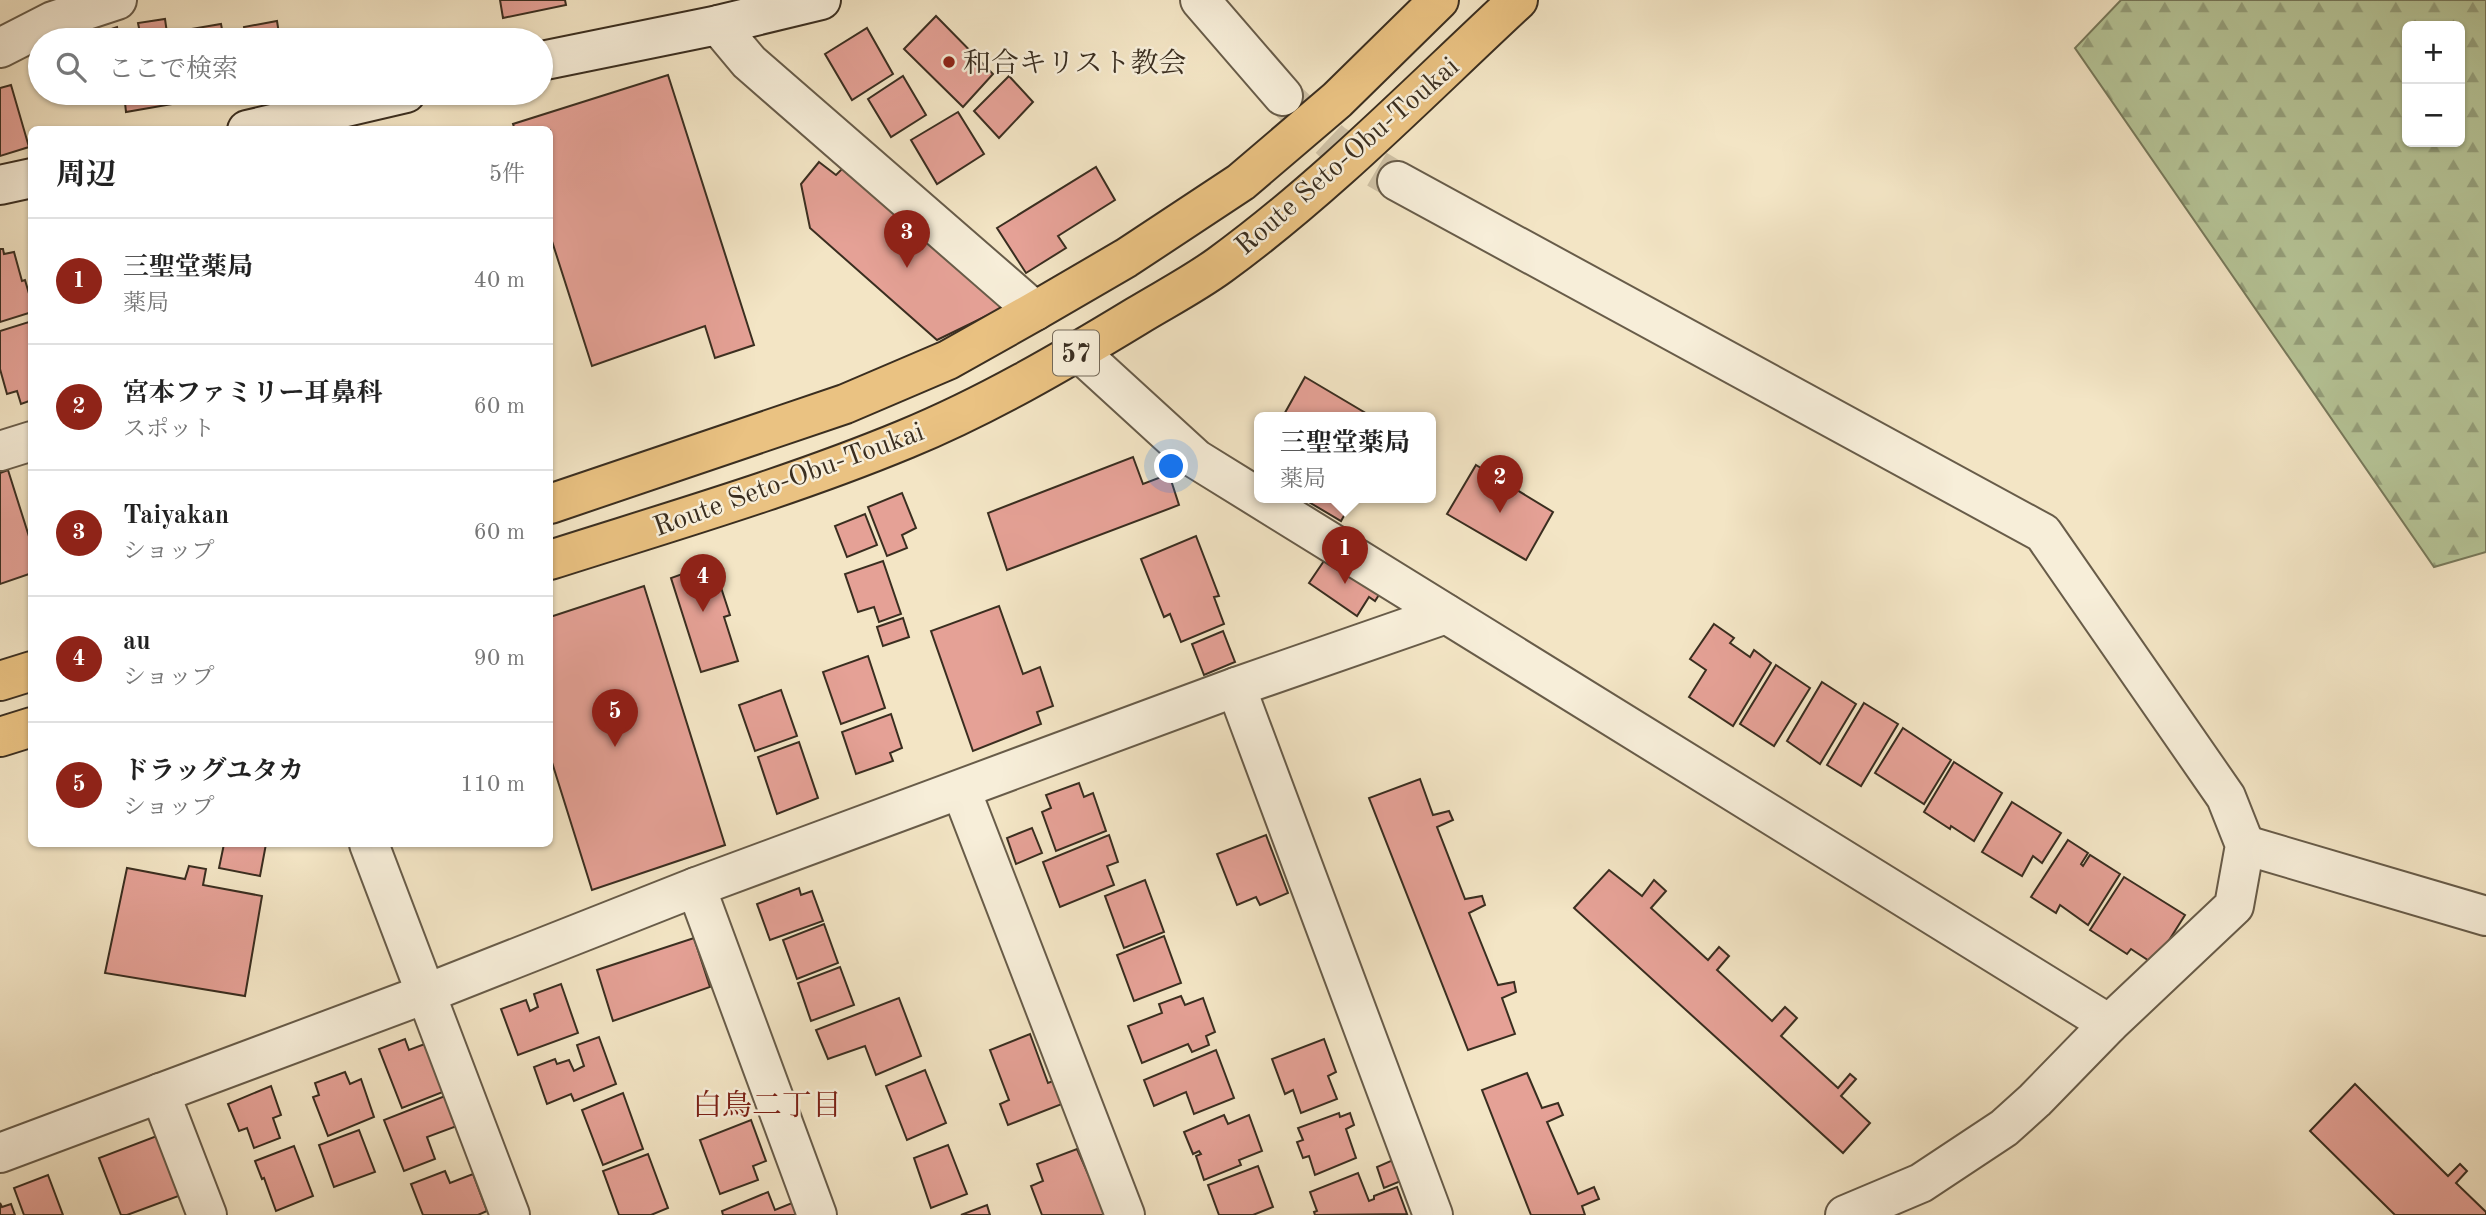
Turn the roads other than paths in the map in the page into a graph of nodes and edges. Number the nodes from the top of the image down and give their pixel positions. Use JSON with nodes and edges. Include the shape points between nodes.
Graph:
{"nodes":[{"id":1,"x":117,"y":0,"type":"edge"},
{"id":2,"x":821,"y":0,"type":"edge"},
{"id":3,"x":1200,"y":0,"type":"edge"},
{"id":4,"x":1439,"y":0,"type":"edge"},
{"id":5,"x":1518,"y":0,"type":"edge"},
{"id":6,"x":718,"y":25,"type":"junction"},
{"id":7,"x":39,"y":28,"type":"edge"},
{"id":8,"x":28,"y":34,"type":"edge"},
{"id":9,"x":0,"y":48,"type":"edge"},
{"id":10,"x":553,"y":59,"type":"edge"},
{"id":11,"x":1283,"y":96,"type":"tunnel mouth"},
{"id":12,"x":354,"y":105,"type":"edge"},
{"id":13,"x":264,"y":126,"type":"edge"},
{"id":14,"x":28,"y":179,"type":"edge"},
{"id":15,"x":1397,"y":181,"type":"tunnel mouth"},
{"id":16,"x":0,"y":185,"type":"edge"},
{"id":17,"x":1035,"y":311,"type":"junction"},
{"id":18,"x":1079,"y":352,"type":"junction"},
{"id":19,"x":28,"y":442,"type":"edge"},
{"id":20,"x":0,"y":451,"type":"edge"},
{"id":21,"x":1254,"y":496,"type":"edge"},
{"id":22,"x":553,"y":503,"type":"edge"},
{"id":23,"x":1266,"y":503,"type":"edge"},
{"id":24,"x":553,"y":559,"type":"edge"},
{"id":25,"x":1446,"y":614,"type":"junction"},
{"id":26,"x":28,"y":672,"type":"edge"},
{"id":27,"x":0,"y":681,"type":"edge"},
{"id":28,"x":1236,"y":687,"type":"junction"},
{"id":29,"x":28,"y":728,"type":"edge"},
{"id":30,"x":0,"y":737,"type":"edge"},
{"id":31,"x":961,"y":790,"type":"junction"},
{"id":32,"x":2245,"y":845,"type":"junction"},
{"id":33,"x":370,"y":847,"type":"edge"},
{"id":34,"x":696,"y":887,"type":"junction"},
{"id":35,"x":2486,"y":916,"type":"edge"},
{"id":36,"x":425,"y":994,"type":"junction"},
{"id":37,"x":2109,"y":1024,"type":"junction"},
{"id":38,"x":160,"y":1093,"type":"junction"},
{"id":39,"x":0,"y":1153,"type":"edge"},
{"id":40,"x":206,"y":1215,"type":"edge"},
{"id":41,"x":510,"y":1215,"type":"edge"},
{"id":42,"x":817,"y":1215,"type":"edge"},
{"id":43,"x":1125,"y":1215,"type":"edge"},
{"id":44,"x":1433,"y":1215,"type":"edge"},
{"id":45,"x":1845,"y":1215,"type":"edge"}],
"edges":[{"from":1,"to":7,"type":"street"},
{"from":2,"to":6,"type":"street"},
{"from":3,"to":11,"type":"street"},
{"from":4,"to":17,"type":"main road","name":"Route Seto-Obu-Toukai","number":"57","via":[[1337,100],[1241,182]]},
{"from":5,"to":18,"type":"main road","name":"Route Seto-Obu-Toukai","number":"57","via":[[1286,215],[1217,267]]},
{"from":6,"to":10,"type":"street"},
{"from":6,"to":17,"type":"street","via":[[749,62]]},
{"from":8,"to":9,"type":"street"},
{"from":12,"to":13,"type":"street"},
{"from":14,"to":16,"type":"street"},
{"from":15,"to":32,"type":"street","via":[[2043,533],[2226,797]]},
{"from":17,"to":22,"type":"main road","name":"Route Seto-Obu-Toukai","number":"57","via":[[948,360],[845,404]]},
{"from":18,"to":21,"type":"street","via":[[1196,460]]},
{"from":18,"to":24,"type":"main road","name":"Route Seto-Obu-Toukai","number":"57","via":[[974,407],[858,458]]},
{"from":19,"to":20,"type":"street"},
{"from":23,"to":25,"type":"street"},
{"from":25,"to":28,"type":"street"},
{"from":25,"to":37,"type":"street"},
{"from":26,"to":27,"type":"main road"},
{"from":28,"to":31,"type":"street"},
{"from":28,"to":44,"type":"street"},
{"from":29,"to":30,"type":"main road"},
{"from":31,"to":34,"type":"street"},
{"from":31,"to":43,"type":"street"},
{"from":32,"to":35,"type":"street"},
{"from":32,"to":37,"type":"street","via":[[2234,906]]},
{"from":33,"to":36,"type":"street"},
{"from":34,"to":36,"type":"street"},
{"from":34,"to":42,"type":"street"},
{"from":36,"to":38,"type":"street"},
{"from":36,"to":41,"type":"street"},
{"from":37,"to":45,"type":"street","via":[[2004,1128],[1921,1183]]},
{"from":38,"to":39,"type":"street"},
{"from":38,"to":40,"type":"street"}]}
